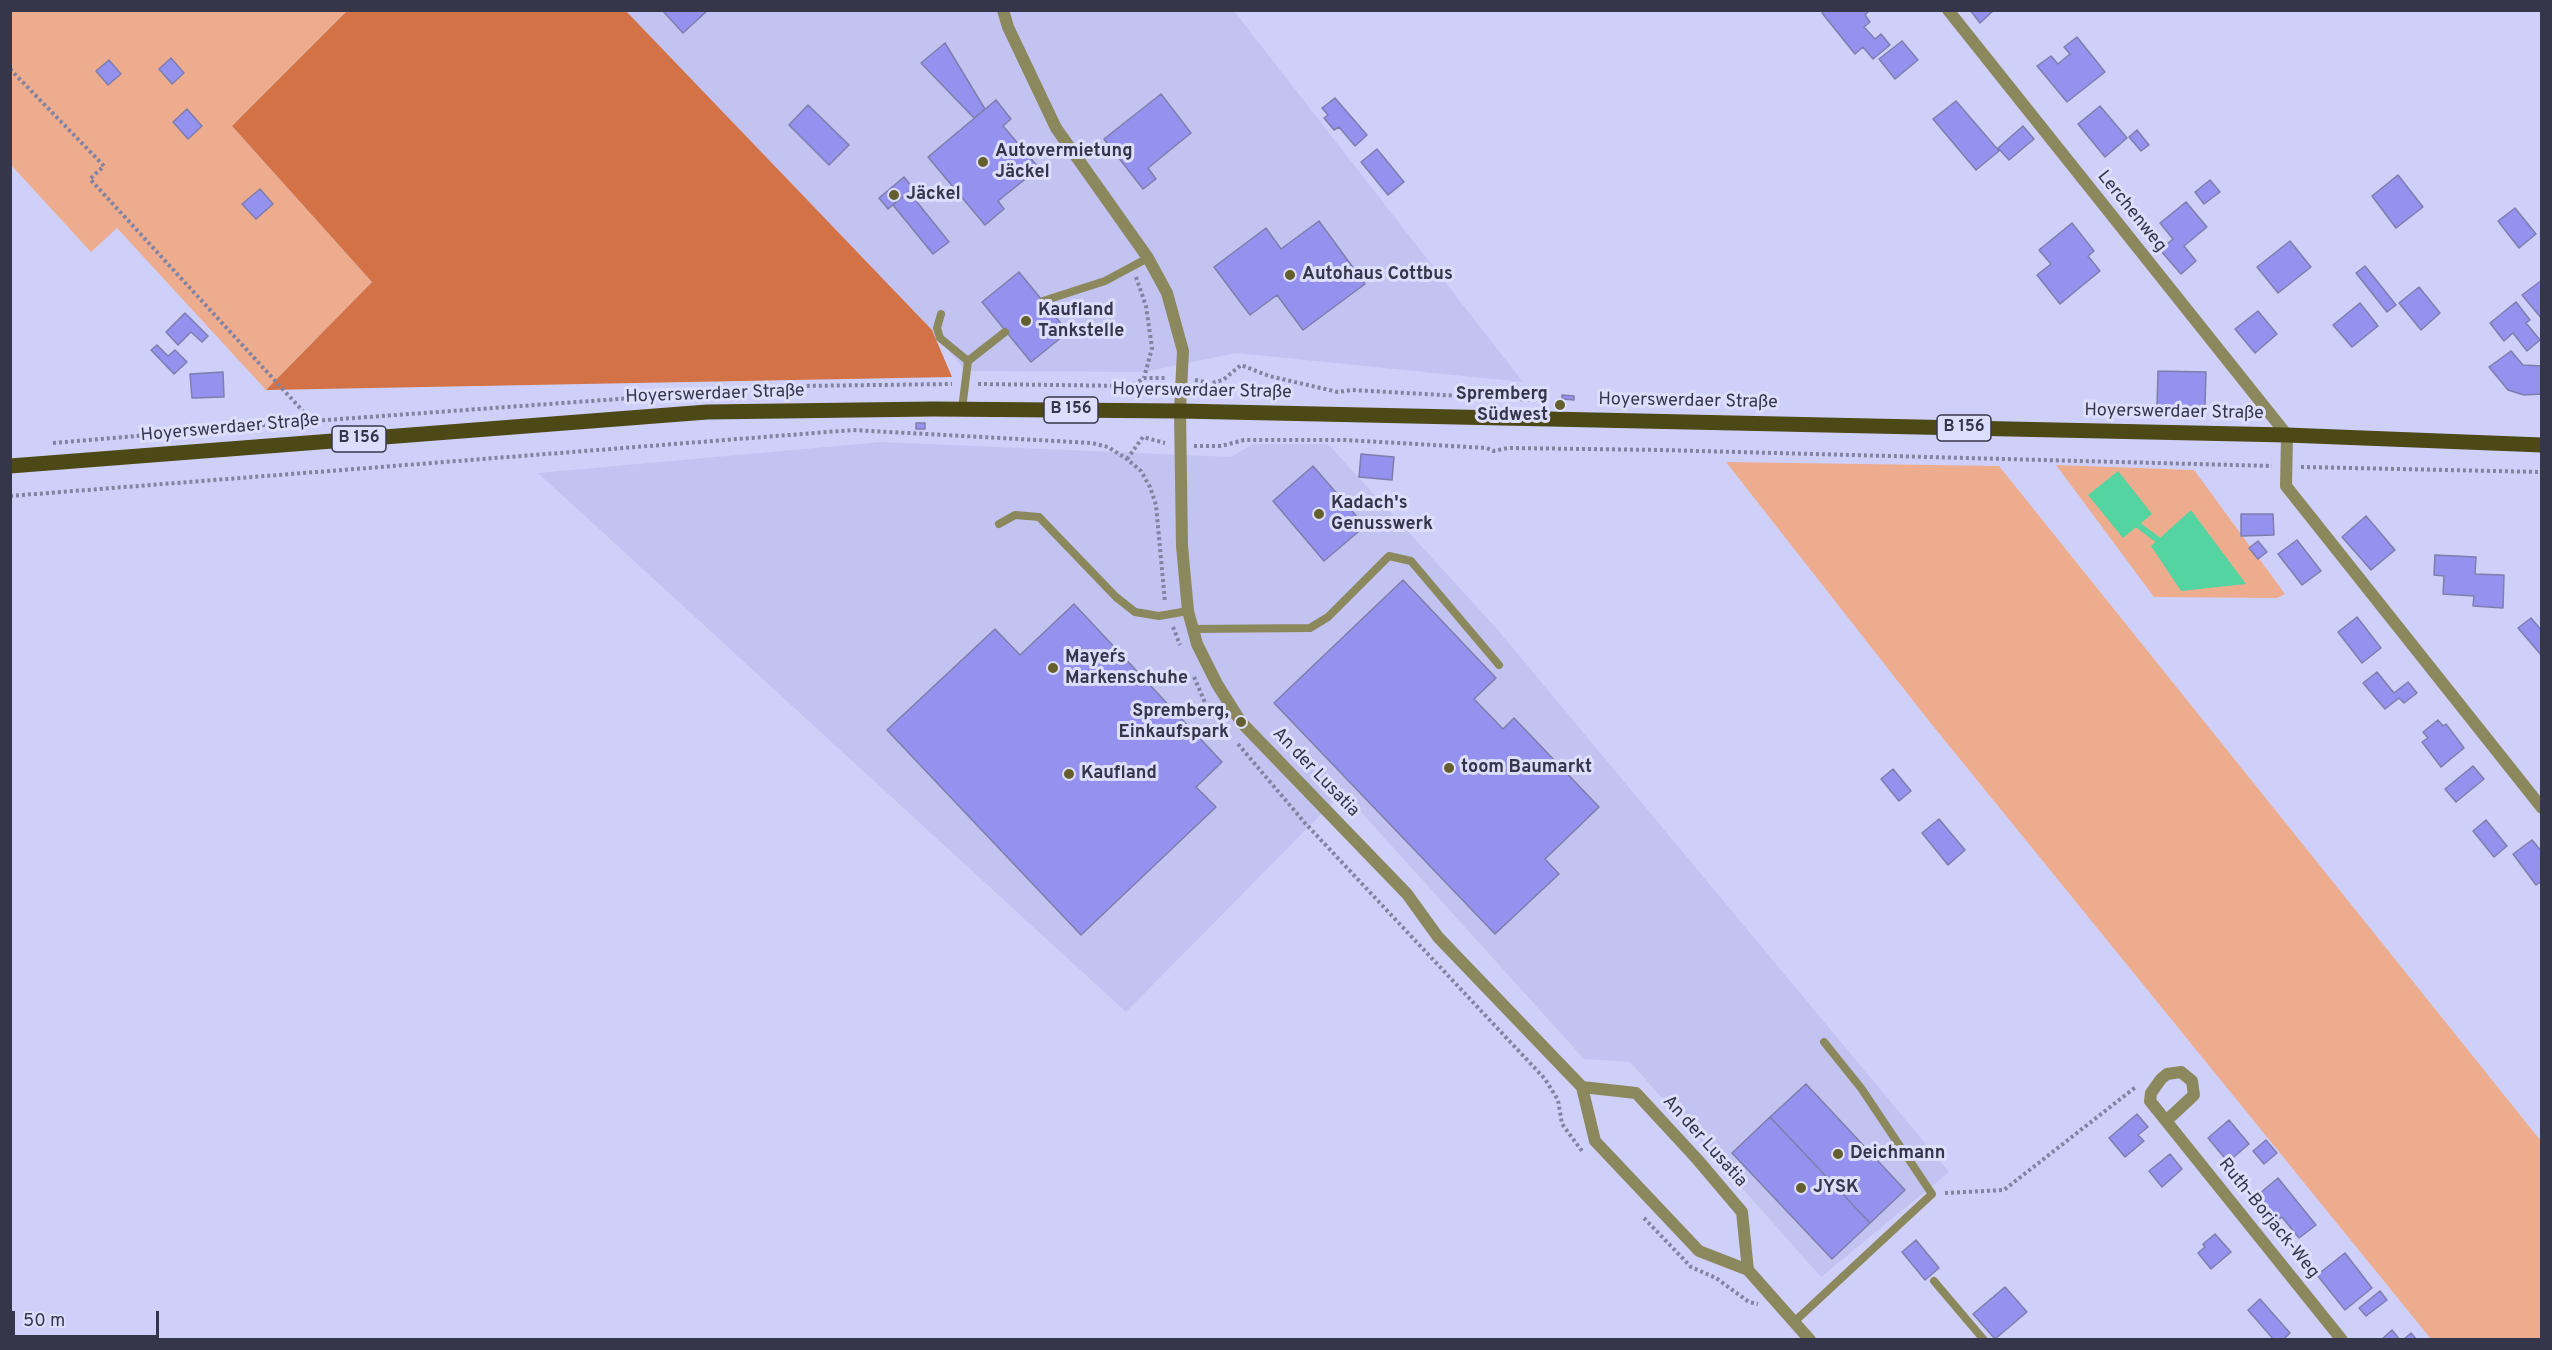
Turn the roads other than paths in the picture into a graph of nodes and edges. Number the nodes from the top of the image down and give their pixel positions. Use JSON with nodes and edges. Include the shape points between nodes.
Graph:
{"nodes":[{"id":1,"x":1003,"y":10,"type":"edge"},
{"id":2,"x":1948,"y":10,"type":"edge"},
{"id":3,"x":1148,"y":258,"type":"junction"},
{"id":4,"x":1043,"y":301,"type":"dead end"},
{"id":5,"x":941,"y":314,"type":"dead end"},
{"id":6,"x":1005,"y":332,"type":"dead end"},
{"id":7,"x":968,"y":361,"type":"junction"},
{"id":8,"x":962,"y":409,"type":"junction"},
{"id":9,"x":1180,"y":411,"type":"junction"},
{"id":10,"x":2287,"y":435,"type":"junction"},
{"id":11,"x":2541,"y":445,"type":"edge"},
{"id":12,"x":10,"y":466,"type":"edge"},
{"id":13,"x":999,"y":524,"type":"dead end"},
{"id":14,"x":1188,"y":611,"type":"junction"},
{"id":15,"x":1193,"y":629,"type":"junction"},
{"id":16,"x":1499,"y":665,"type":"dead end"},
{"id":17,"x":2541,"y":808,"type":"edge"},
{"id":18,"x":1824,"y":1042,"type":"dead end"},
{"id":19,"x":1582,"y":1087,"type":"junction"},
{"id":20,"x":2166,"y":1121,"type":"junction"},
{"id":21,"x":1748,"y":1270,"type":"junction"},
{"id":22,"x":1934,"y":1281,"type":"dead end"},
{"id":23,"x":1794,"y":1322,"type":"junction"},
{"id":24,"x":1810,"y":1340,"type":"edge"},
{"id":25,"x":1984,"y":1340,"type":"edge"},
{"id":26,"x":2342,"y":1340,"type":"edge"}],
"edges":[{"from":1,"to":3,"type":"street","name":"An der Lusatia","via":[[1056,128]]},
{"from":2,"to":10,"type":"street","name":"Lerchenweg"},
{"from":3,"to":4,"type":"lane","via":[[1104,281]]},
{"from":3,"to":9,"type":"street","name":"An der Lusatia","via":[[1167,293],[1183,351]]},
{"from":5,"to":7,"type":"lane","via":[[937,321],[940,338]]},
{"from":6,"to":7,"type":"lane"},
{"from":7,"to":8,"type":"lane"},
{"from":8,"to":9,"type":"main road","name":"Hoyerswerdaer Straße","number":"B 156"},
{"from":8,"to":12,"type":"main road","name":"Hoyerswerdaer Straße","number":"B 156","via":[[707,412]]},
{"from":9,"to":10,"type":"main road","name":"Hoyerswerdaer Straße","number":"B 156"},
{"from":9,"to":14,"type":"street","name":"An der Lusatia","via":[[1182,546]]},
{"from":10,"to":11,"type":"main road","name":"Hoyerswerdaer Straße","number":"B 156"},
{"from":10,"to":17,"type":"street","name":"Hoyerswerdaer Straße","via":[[2286,486]]},
{"from":13,"to":14,"type":"lane","via":[[1015,515],[1039,517],[1135,612],[1159,616]]},
{"from":14,"to":15,"type":"street","name":"An der Lusatia"},
{"from":15,"to":16,"type":"lane","via":[[1310,628],[1328,617],[1389,556],[1411,561]]},
{"from":15,"to":19,"type":"street","name":"An der Lusatia","via":[[1217,684],[1241,722],[1407,894],[1438,937]]},
{"from":18,"to":23,"type":"lane","via":[[1861,1088],[1932,1194]]},
{"from":19,"to":21,"type":"street","via":[[1595,1141],[1700,1251]]},
{"from":19,"to":21,"type":"street","name":"An der Lusatia","via":[[1636,1093],[1697,1159],[1742,1212]]},
{"from":20,"to":20,"type":"street","name":"Ruth-Borjack-Weg","via":[[2190,1101],[2195,1089],[2181,1072],[2167,1074],[2155,1086],[2150,1101]]},
{"from":20,"to":26,"type":"street","name":"Ruth-Borjack-Weg"},
{"from":21,"to":23,"type":"street"},
{"from":22,"to":25,"type":"lane"},
{"from":23,"to":24,"type":"street"}]}
